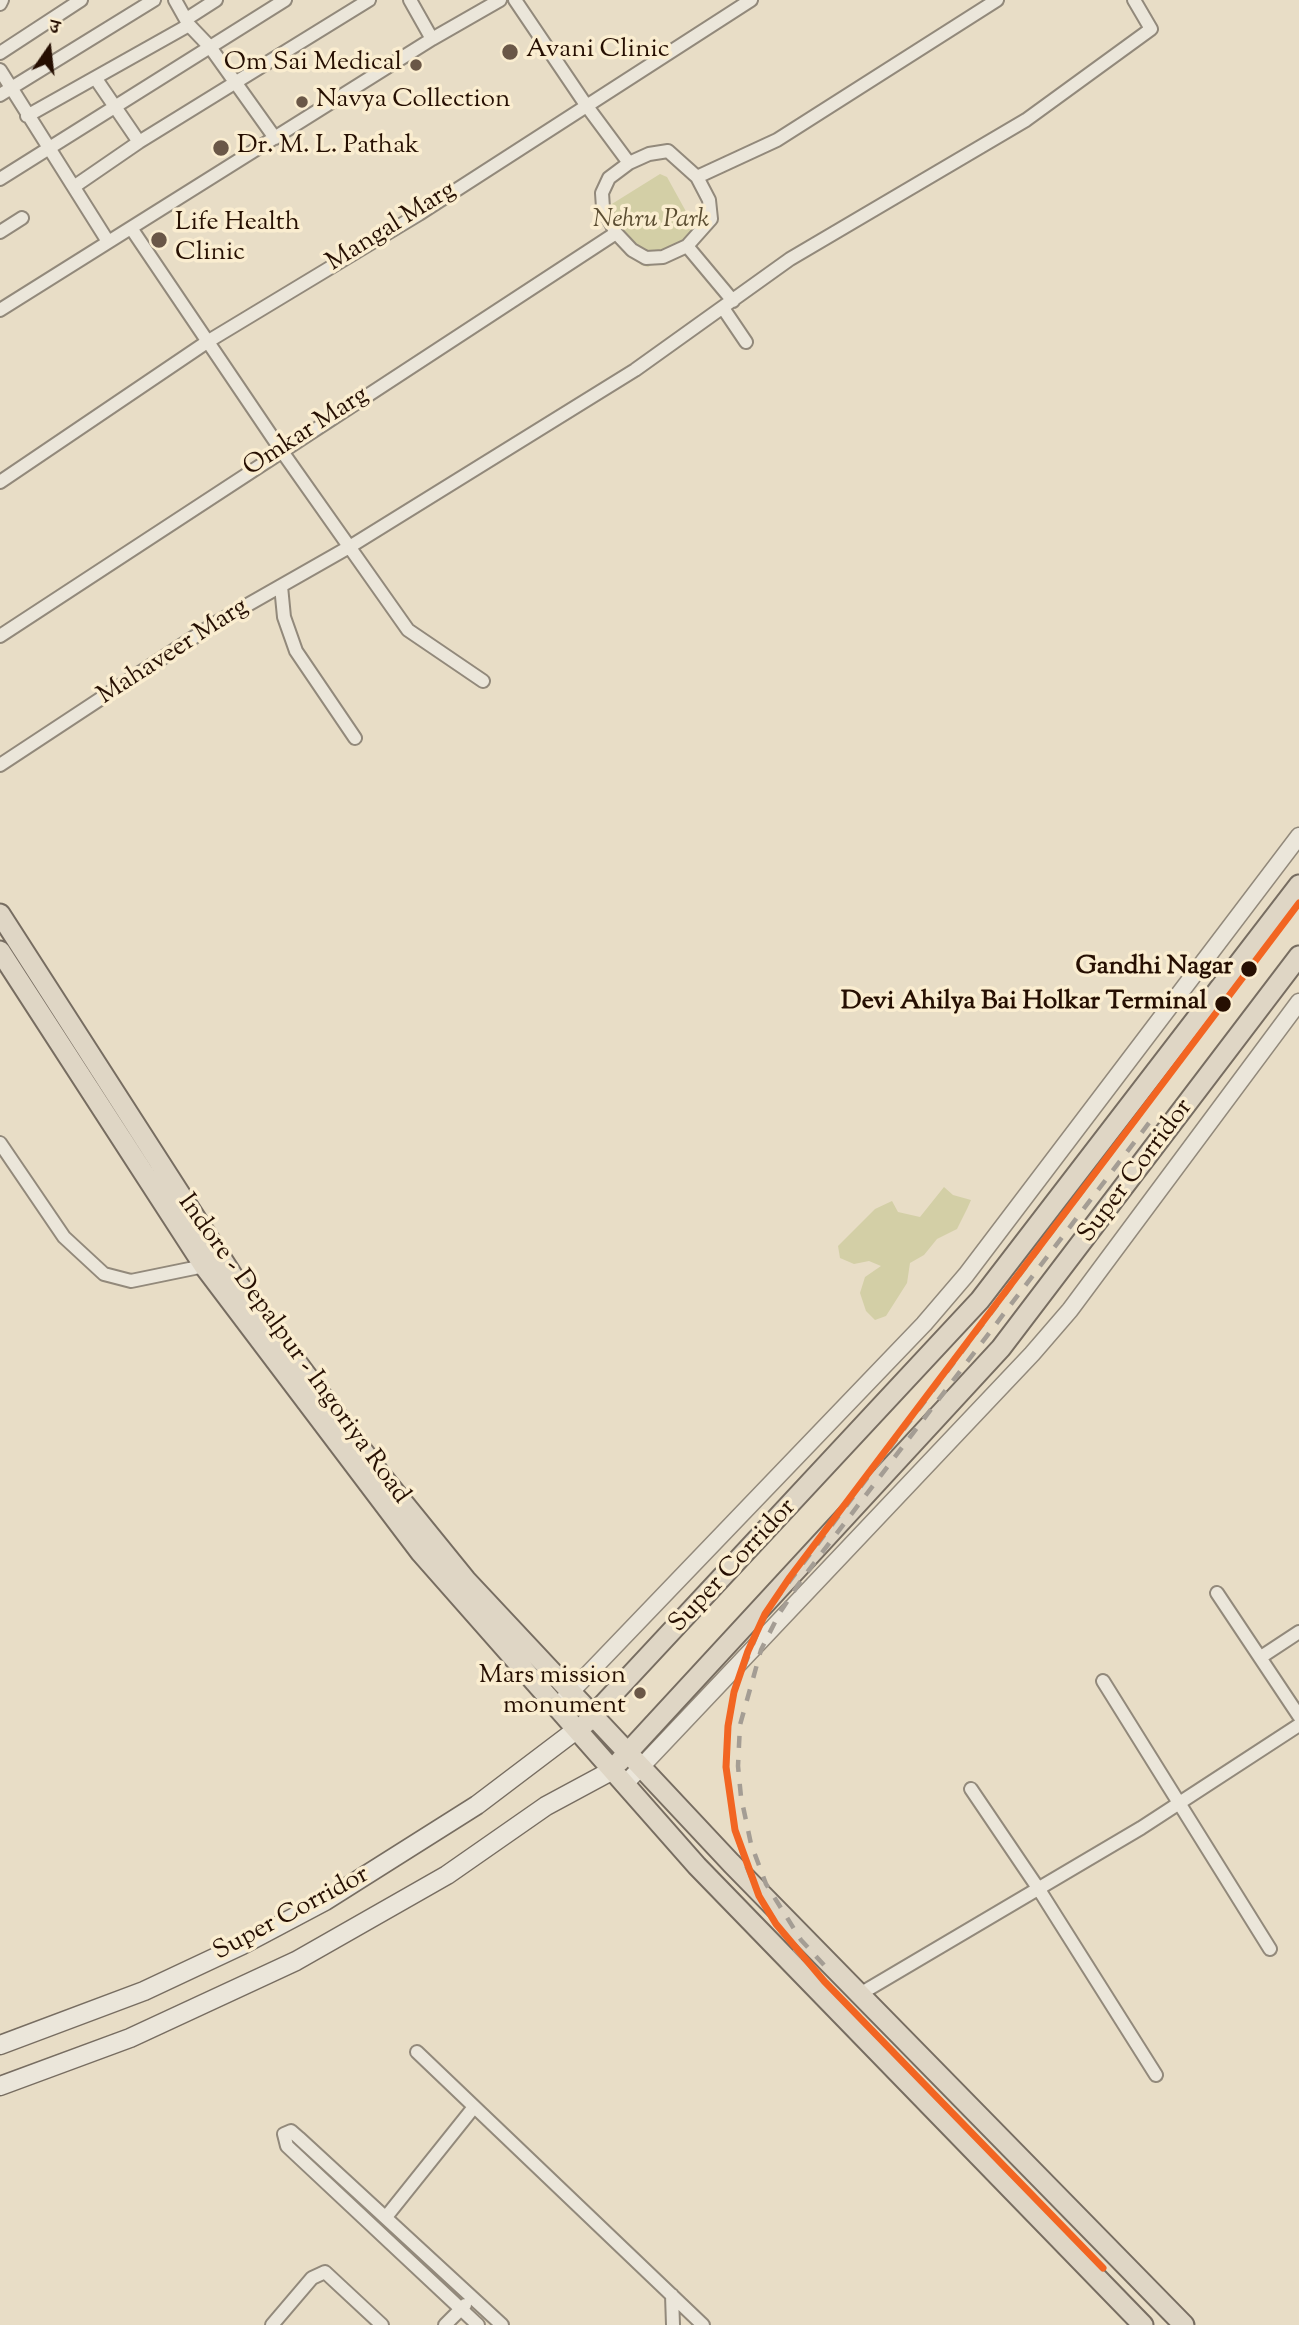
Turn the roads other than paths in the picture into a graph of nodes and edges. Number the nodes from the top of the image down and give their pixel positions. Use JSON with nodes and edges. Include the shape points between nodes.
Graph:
{"nodes":[{"id":1,"x":81,"y":0,"type":"edge"},
{"id":2,"x":154,"y":0,"type":"edge"},
{"id":3,"x":176,"y":0,"type":"edge"},
{"id":4,"x":216,"y":0,"type":"edge"},
{"id":5,"x":285,"y":0,"type":"edge"},
{"id":6,"x":369,"y":0,"type":"edge"},
{"id":7,"x":410,"y":0,"type":"edge"},
{"id":8,"x":500,"y":0,"type":"edge"},
{"id":9,"x":515,"y":0,"type":"edge"},
{"id":10,"x":751,"y":0,"type":"edge"},
{"id":11,"x":997,"y":0,"type":"edge"},
{"id":12,"x":1134,"y":0,"type":"edge"},
{"id":13,"x":188,"y":21,"type":"junction"},
{"id":14,"x":432,"y":38,"type":"junction"},
{"id":15,"x":209,"y":47,"type":"junction"},
{"id":16,"x":0,"y":53,"type":"edge"},
{"id":17,"x":0,"y":70,"type":"edge"},
{"id":18,"x":96,"y":79,"type":"junction"},
{"id":19,"x":234,"y":84,"type":"junction"},
{"id":20,"x":5,"y":92,"type":"edge"},
{"id":21,"x":586,"y":105,"type":"junction"},
{"id":22,"x":116,"y":107,"type":"junction"},
{"id":23,"x":27,"y":116,"type":"junction"},
{"id":24,"x":275,"y":138,"type":"junction"},
{"id":25,"x":139,"y":142,"type":"junction"},
{"id":26,"x":49,"y":148,"type":"junction"},
{"id":27,"x":629,"y":163,"type":"junction"},
{"id":28,"x":697,"y":177,"type":"junction"},
{"id":29,"x":0,"y":179,"type":"edge"},
{"id":30,"x":75,"y":186,"type":"junction"},
{"id":31,"x":22,"y":218,"type":"dead end"},
{"id":32,"x":131,"y":228,"type":"junction"},
{"id":33,"x":0,"y":232,"type":"edge"},
{"id":34,"x":616,"y":233,"type":"junction"},
{"id":35,"x":107,"y":240,"type":"junction"},
{"id":36,"x":687,"y":246,"type":"junction"},
{"id":37,"x":728,"y":304,"type":"junction"},
{"id":38,"x":0,"y":310,"type":"edge"},
{"id":39,"x":207,"y":342,"type":"junction"},
{"id":40,"x":746,"y":342,"type":"dead end"},
{"id":41,"x":281,"y":450,"type":"junction"},
{"id":42,"x":0,"y":482,"type":"edge"},
{"id":43,"x":351,"y":546,"type":"junction"},
{"id":44,"x":281,"y":586,"type":"junction"},
{"id":45,"x":0,"y":636,"type":"edge"},
{"id":46,"x":483,"y":681,"type":"dead end"},
{"id":47,"x":355,"y":738,"type":"dead end"},
{"id":48,"x":0,"y":765,"type":"edge"},
{"id":49,"x":1299,"y":836,"type":"edge"},
{"id":50,"x":1299,"y":885,"type":"edge"},
{"id":51,"x":0,"y":914,"type":"edge"},
{"id":52,"x":0,"y":951,"type":"edge"},
{"id":53,"x":1299,"y":956,"type":"edge"},
{"id":54,"x":1299,"y":1002,"type":"edge"},
{"id":55,"x":0,"y":1143,"type":"edge"},
{"id":56,"x":204,"y":1266,"type":"junction"},
{"id":57,"x":1217,"y":1593,"type":"dead end"},
{"id":58,"x":1299,"y":1632,"type":"edge"},
{"id":59,"x":1261,"y":1657,"type":"junction"},
{"id":60,"x":1102,"y":1681,"type":"dead end"},
{"id":61,"x":571,"y":1692,"type":"junction"},
{"id":62,"x":555,"y":1708,"type":"junction"},
{"id":63,"x":1299,"y":1716,"type":"edge"},
{"id":64,"x":594,"y":1717,"type":"junction"},
{"id":65,"x":1299,"y":1725,"type":"edge"},
{"id":66,"x":576,"y":1730,"type":"junction"},
{"id":67,"x":633,"y":1761,"type":"junction"},
{"id":68,"x":617,"y":1778,"type":"junction"},
{"id":69,"x":971,"y":1789,"type":"dead end"},
{"id":70,"x":1178,"y":1805,"type":"junction"},
{"id":71,"x":745,"y":1878,"type":"junction"},
{"id":72,"x":1038,"y":1888,"type":"junction"},
{"id":73,"x":740,"y":1910,"type":"junction"},
{"id":74,"x":1270,"y":1949,"type":"dead end"},
{"id":75,"x":860,"y":1994,"type":"junction"},
{"id":76,"x":0,"y":2045,"type":"edge"},
{"id":77,"x":417,"y":2052,"type":"dead end"},
{"id":78,"x":1156,"y":2075,"type":"dead end"},
{"id":79,"x":0,"y":2086,"type":"edge"},
{"id":80,"x":474,"y":2107,"type":"junction"},
{"id":81,"x":386,"y":2217,"type":"junction"},
{"id":82,"x":672,"y":2295,"type":"junction"},
{"id":83,"x":472,"y":2297,"type":"junction"},
{"id":84,"x":460,"y":2309,"type":"junction"},
{"id":85,"x":272,"y":2325,"type":"edge"},
{"id":86,"x":382,"y":2325,"type":"edge"},
{"id":87,"x":445,"y":2325,"type":"edge"},
{"id":88,"x":478,"y":2325,"type":"edge"},
{"id":89,"x":502,"y":2325,"type":"edge"},
{"id":90,"x":673,"y":2325,"type":"edge"},
{"id":91,"x":703,"y":2325,"type":"edge"},
{"id":92,"x":1143,"y":2325,"type":"edge"},
{"id":93,"x":1184,"y":2325,"type":"edge"}],
"edges":[{"from":1,"to":16,"type":"street"},
{"from":2,"to":20,"type":"street"},
{"from":3,"to":13,"type":"street"},
{"from":4,"to":13,"type":"street"},
{"from":5,"to":15,"type":"street"},
{"from":6,"to":19,"type":"street"},
{"from":7,"to":14,"type":"street"},
{"from":8,"to":14,"type":"street"},
{"from":9,"to":21,"type":"street"},
{"from":10,"to":21,"type":"street","name":"Mangal Marg"},
{"from":11,"to":28,"type":"street","via":[[777,140]]},
{"from":12,"to":37,"type":"street","name":"Mahaveer Marg","via":[[1151,29],[1026,120],[790,259]]},
{"from":13,"to":15,"type":"street"},
{"from":13,"to":18,"type":"street"},
{"from":14,"to":24,"type":"street"},
{"from":15,"to":19,"type":"street"},
{"from":15,"to":22,"type":"street"},
{"from":17,"to":20,"type":"street"},
{"from":18,"to":22,"type":"street"},
{"from":18,"to":23,"type":"street"},
{"from":19,"to":24,"type":"street"},
{"from":19,"to":25,"type":"street"},
{"from":20,"to":23,"type":"street"},
{"from":21,"to":27,"type":"street"},
{"from":21,"to":39,"type":"street","name":"Mangal Marg","via":[[419,214]]},
{"from":22,"to":25,"type":"street"},
{"from":22,"to":26,"type":"street"},
{"from":23,"to":26,"type":"street"},
{"from":24,"to":32,"type":"street"},
{"from":25,"to":30,"type":"street"},
{"from":26,"to":29,"type":"street"},
{"from":26,"to":30,"type":"street"},
{"from":27,"to":28,"type":"street","via":[[668,151]]},
{"from":27,"to":34,"type":"street","via":[[609,178],[602,193],[603,208]]},
{"from":28,"to":36,"type":"street","via":[[709,200],[711,219]]},
{"from":30,"to":35,"type":"street"},
{"from":31,"to":33,"type":"street"},
{"from":32,"to":35,"type":"street"},
{"from":32,"to":39,"type":"street"},
{"from":34,"to":36,"type":"street","via":[[646,258],[663,257]]},
{"from":34,"to":41,"type":"street","name":"Omkar Marg"},
{"from":35,"to":38,"type":"street"},
{"from":36,"to":37,"type":"street"},
{"from":37,"to":40,"type":"street"},
{"from":37,"to":43,"type":"street","name":"Mahaveer Marg","via":[[635,370]]},
{"from":39,"to":41,"type":"street"},
{"from":39,"to":42,"type":"street","name":"Mangal Marg"},
{"from":41,"to":43,"type":"street"},
{"from":41,"to":45,"type":"street","name":"Omkar Marg"},
{"from":43,"to":44,"type":"street","name":"Mahaveer Marg"},
{"from":43,"to":46,"type":"street","via":[[408,630]]},
{"from":44,"to":47,"type":"street","via":[[284,618],[296,650]]},
{"from":44,"to":48,"type":"street","name":"Mahaveer Marg","via":[[214,624]]},
{"from":49,"to":61,"type":"street","via":[[966,1275]]},
{"from":50,"to":64,"type":"main road","name":"Super Corridor","via":[[980,1300]]},
{"from":51,"to":61,"type":"main road","name":"Indore - Depalpur - Ingoriya Road","via":[[168,1179],[290,1354],[466,1580]]},
{"from":52,"to":56,"type":"main road","name":"Indore - Depalpur - Ingoriya Road"},
{"from":53,"to":67,"type":"main road","name":"Super Corridor","via":[[1001,1348]]},
{"from":54,"to":67,"type":"street","via":[[1070,1310],[1032,1354]]},
{"from":55,"to":56,"type":"street","via":[[65,1237],[104,1274],[131,1281]]},
{"from":56,"to":62,"type":"main road","name":"Indore - Depalpur - Ingoriya Road","via":[[421,1553]]},
{"from":57,"to":59,"type":"street"},
{"from":58,"to":59,"type":"street"},
{"from":59,"to":63,"type":"street"},
{"from":60,"to":70,"type":"street"},
{"from":61,"to":62,"type":"street"},
{"from":61,"to":64,"type":"main road","name":"Indore - Depalpur - Ingoriya Road"},
{"from":62,"to":66,"type":"main road","name":"Indore - Depalpur - Ingoriya Road"},
{"from":64,"to":66,"type":"main road","name":"Super Corridor"},
{"from":64,"to":67,"type":"main road","name":"Indore - Depalpur - Ingoriya Road"},
{"from":65,"to":70,"type":"street"},
{"from":66,"to":68,"type":"main road","name":"Indore - Depalpur - Ingoriya Road"},
{"from":66,"to":76,"type":"main road","name":"Super Corridor","via":[[477,1805],[325,1901],[144,1990]]},
{"from":67,"to":68,"type":"main road","name":"Super Corridor"},
{"from":67,"to":71,"type":"main road","name":"Indore - Depalpur - Ingoriya Road"},
{"from":68,"to":73,"type":"main road","name":"Indore - Depalpur - Ingoriya Road"},
{"from":68,"to":79,"type":"main road","name":"Super Corridor","via":[[547,1806],[436,1882],[296,1961],[130,2038]]},
{"from":69,"to":72,"type":"street"},
{"from":70,"to":72,"type":"street"},
{"from":70,"to":74,"type":"street"},
{"from":71,"to":73,"type":"main road"},
{"from":71,"to":75,"type":"main road","name":"Indore - Depalpur - Ingoriya Road"},
{"from":72,"to":75,"type":"street"},
{"from":72,"to":78,"type":"street"},
{"from":73,"to":92,"type":"main road","name":"Indore - Depalpur - Ingoriya Road"},
{"from":75,"to":93,"type":"main road","name":"Indore - Depalpur - Ingoriya Road"},
{"from":77,"to":80,"type":"street"},
{"from":80,"to":81,"type":"street"},
{"from":80,"to":82,"type":"street"},
{"from":81,"to":83,"type":"street"},
{"from":81,"to":84,"type":"street","via":[[291,2131],[284,2134],[287,2146]]},
{"from":82,"to":90,"type":"street"},
{"from":82,"to":91,"type":"street"},
{"from":83,"to":84,"type":"street"},
{"from":83,"to":89,"type":"street"},
{"from":84,"to":87,"type":"street"},
{"from":84,"to":88,"type":"street"},
{"from":85,"to":86,"type":"street","via":[[312,2278],[325,2272]]}]}
